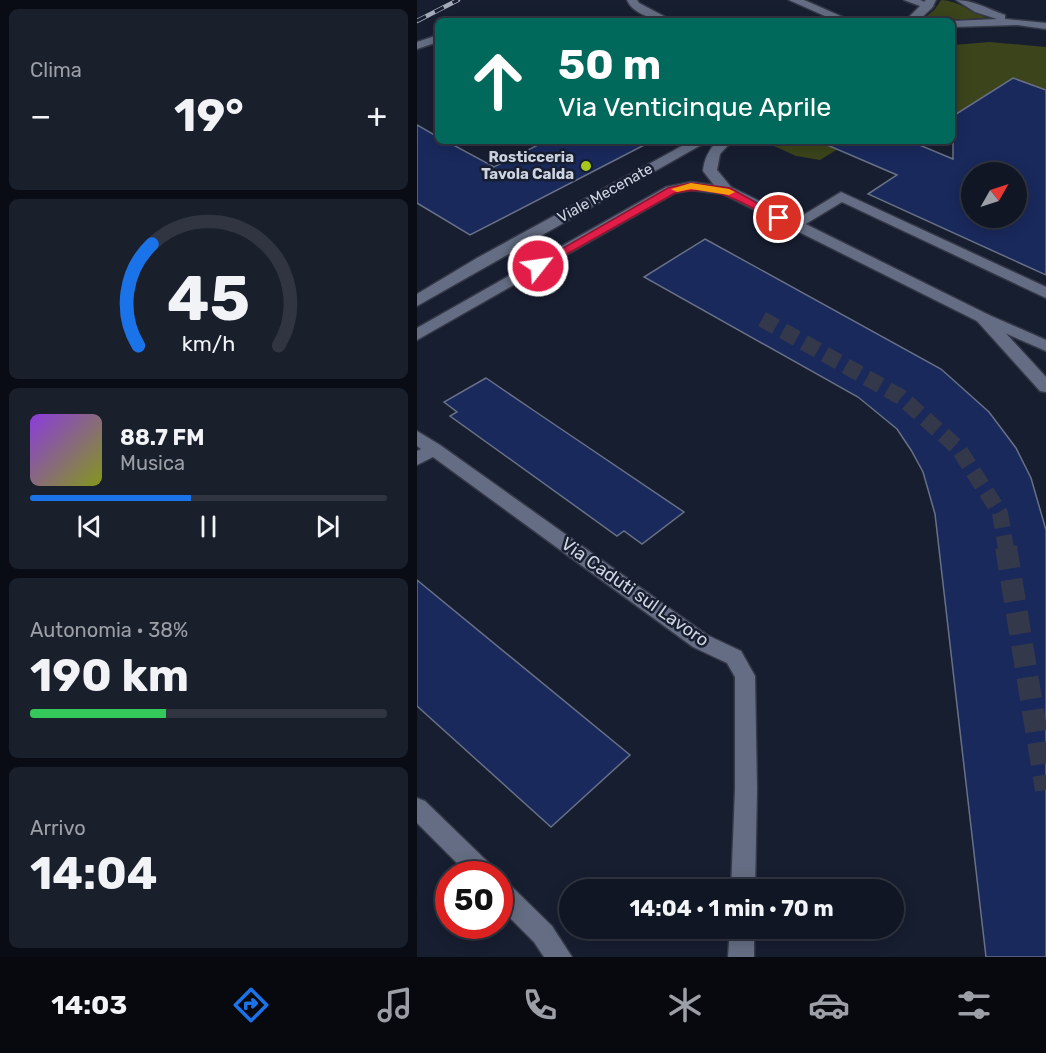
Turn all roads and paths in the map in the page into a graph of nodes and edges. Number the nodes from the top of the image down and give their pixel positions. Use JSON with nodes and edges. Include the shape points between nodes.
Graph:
{"nodes":[{"id":1,"x":632,"y":0,"type":"edge"},
{"id":2,"x":794,"y":0,"type":"edge"},
{"id":3,"x":909,"y":0,"type":"edge"},
{"id":4,"x":961,"y":0,"type":"edge"},
{"id":5,"x":929,"y":3,"type":"edge"},
{"id":6,"x":661,"y":18,"type":"edge"},
{"id":7,"x":839,"y":18,"type":"edge"},
{"id":8,"x":914,"y":18,"type":"edge"},
{"id":9,"x":1017,"y":22,"type":"junction"},
{"id":10,"x":955,"y":24,"type":"edge"},
{"id":11,"x":1046,"y":26,"type":"edge"},
{"id":12,"x":435,"y":39,"type":"edge"},
{"id":13,"x":417,"y":46,"type":"edge"},
{"id":14,"x":696,"y":144,"type":"edge"},
{"id":15,"x":722,"y":144,"type":"edge"},
{"id":16,"x":726,"y":190,"type":"junction"},
{"id":17,"x":794,"y":225,"type":"junction"},
{"id":18,"x":1046,"y":293,"type":"edge"},
{"id":19,"x":417,"y":301,"type":"edge"},
{"id":20,"x":983,"y":318,"type":"junction"},
{"id":21,"x":417,"y":335,"type":"edge"},
{"id":22,"x":1046,"y":346,"type":"edge"},
{"id":23,"x":1046,"y":387,"type":"edge"},
{"id":24,"x":417,"y":436,"type":"edge"},
{"id":25,"x":425,"y":454,"type":"edge"},
{"id":26,"x":417,"y":808,"type":"edge"},
{"id":27,"x":471,"y":861,"type":"edge"},
{"id":28,"x":743,"y":879,"type":"edge"},
{"id":29,"x":513,"y":904,"type":"edge"},
{"id":30,"x":742,"y":939,"type":"edge"},
{"id":31,"x":559,"y":957,"type":"edge"},
{"id":32,"x":741,"y":957,"type":"edge"}],
"edges":[{"from":1,"to":6,"type":"main road"},
{"from":2,"to":7,"type":"main road"},
{"from":3,"to":5,"type":"main road"},
{"from":4,"to":9,"type":"main road"},
{"from":5,"to":8,"type":"main road"},
{"from":9,"to":10,"type":"main road"},
{"from":9,"to":11,"type":"main road"},
{"from":12,"to":13,"type":"main road"},
{"from":14,"to":19,"type":"main road","name":"Viale Mecenate"},
{"from":15,"to":16,"type":"main road","via":[[714,151],[710,171]]},
{"from":16,"to":17,"type":"main road"},
{"from":16,"to":21,"type":"main road","name":"Viale Mecenate","via":[[691,186],[671,190]]},
{"from":17,"to":18,"type":"main road","via":[[841,196]]},
{"from":17,"to":20,"type":"main road"},
{"from":20,"to":22,"type":"main road"},
{"from":20,"to":23,"type":"main road"},
{"from":24,"to":25,"type":"main road","name":"Via Caduti sul Lavoro"},
{"from":25,"to":28,"type":"main road","name":"Via Caduti sul Lavoro","via":[[700,641],[734,657],[745,676]]},
{"from":26,"to":27,"type":"main road"},
{"from":29,"to":31,"type":"main road"},
{"from":30,"to":32,"type":"main road"}]}
